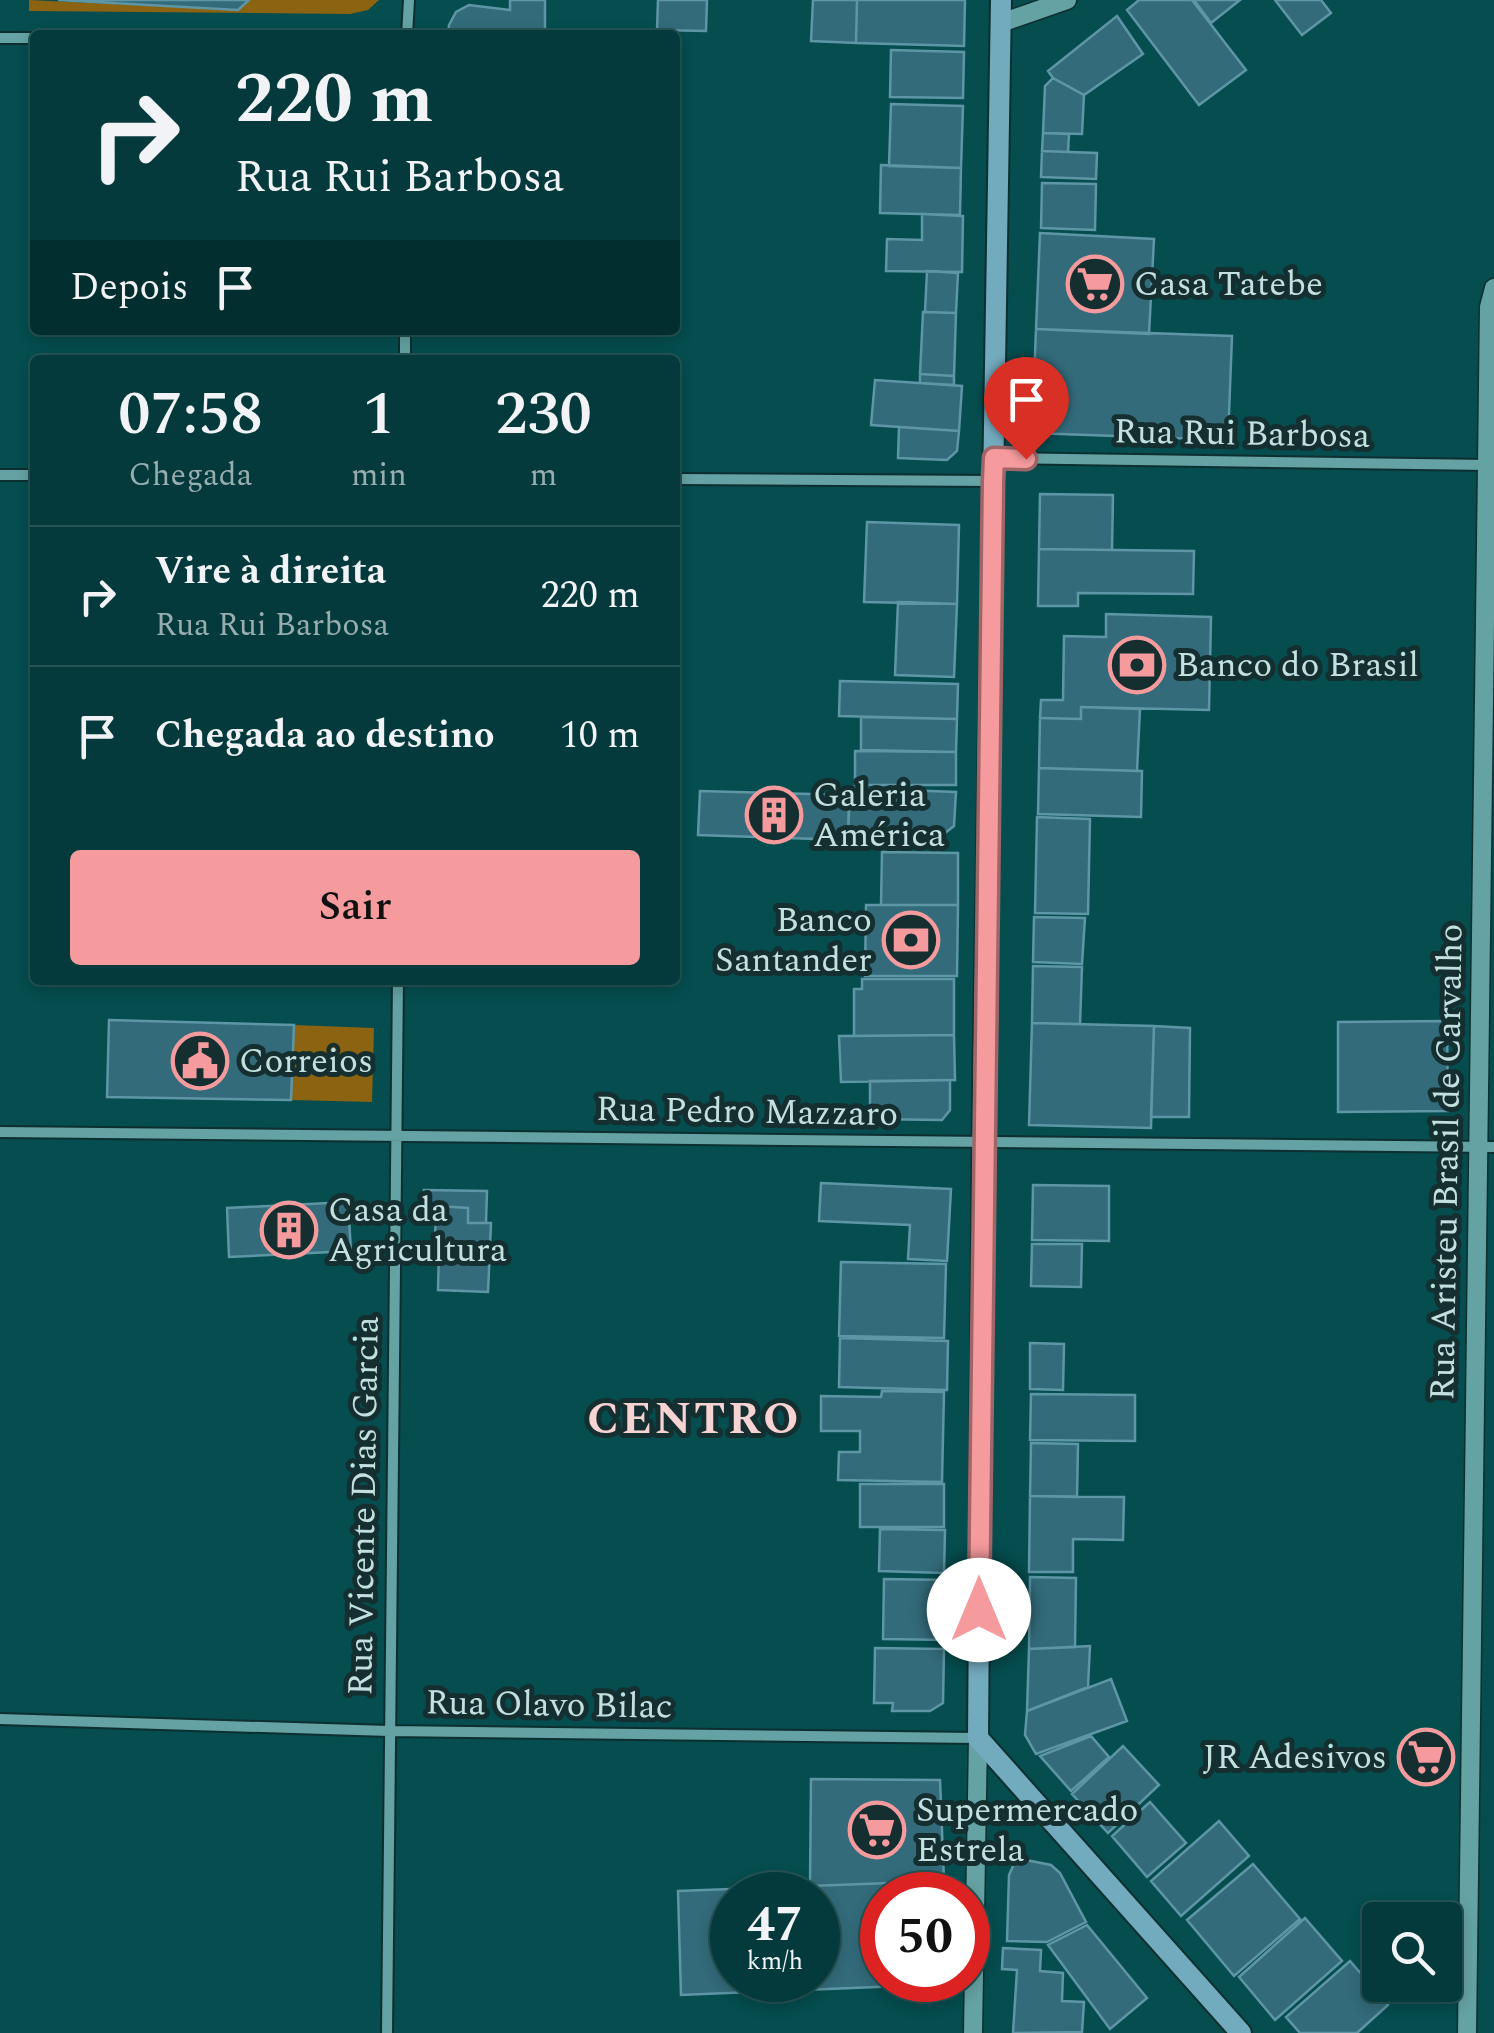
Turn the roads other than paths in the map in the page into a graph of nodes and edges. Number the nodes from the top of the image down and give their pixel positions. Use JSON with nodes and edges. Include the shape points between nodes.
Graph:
{"nodes":[{"id":1,"x":408,"y":0,"type":"edge"},
{"id":2,"x":1001,"y":0,"type":"edge"},
{"id":3,"x":1067,"y":0,"type":"edge"},
{"id":4,"x":1001,"y":23,"type":"junction"},
{"id":5,"x":407,"y":30,"type":"edge"},
{"id":6,"x":0,"y":38,"type":"edge"},
{"id":7,"x":30,"y":38,"type":"edge"},
{"id":8,"x":1493,"y":290,"type":"edge"},
{"id":9,"x":994,"y":458,"type":"junction"},
{"id":10,"x":1490,"y":465,"type":"junction"},
{"id":11,"x":0,"y":475,"type":"edge"},
{"id":12,"x":30,"y":475,"type":"edge"},
{"id":13,"x":680,"y":479,"type":"edge"},
{"id":14,"x":993,"y":482,"type":"junction"},
{"id":15,"x":398,"y":985,"type":"edge"},
{"id":16,"x":0,"y":1132,"type":"edge"},
{"id":17,"x":396,"y":1134,"type":"junction"},
{"id":18,"x":983,"y":1142,"type":"junction"},
{"id":19,"x":1487,"y":1147,"type":"edge"},
{"id":20,"x":0,"y":1719,"type":"edge"},
{"id":21,"x":389,"y":1731,"type":"junction"},
{"id":22,"x":978,"y":1738,"type":"junction"},
{"id":23,"x":387,"y":2033,"type":"edge"},
{"id":24,"x":974,"y":2033,"type":"edge"},
{"id":25,"x":1241,"y":2033,"type":"edge"},
{"id":26,"x":1467,"y":2033,"type":"edge"}],
"edges":[{"from":1,"to":5,"type":"street"},
{"from":2,"to":4,"type":"main road"},
{"from":3,"to":4,"type":"street"},
{"from":4,"to":9,"type":"main road"},
{"from":6,"to":7,"type":"street"},
{"from":8,"to":10,"type":"street","name":"Rua Aristeu Brasil de Carvalho"},
{"from":9,"to":10,"type":"street","name":"Rua Rui Barbosa"},
{"from":9,"to":14,"type":"main road"},
{"from":10,"to":19,"type":"street","name":"Rua Aristeu Brasil de Carvalho"},
{"from":11,"to":12,"type":"street"},
{"from":13,"to":14,"type":"street"},
{"from":14,"to":18,"type":"main road"},
{"from":15,"to":17,"type":"street","name":"Rua Vicente Dias Garcia"},
{"from":16,"to":17,"type":"street","name":"Rua Pedro Mazzaro"},
{"from":17,"to":18,"type":"street","name":"Rua Pedro Mazzaro"},
{"from":17,"to":21,"type":"street","name":"Rua Vicente Dias Garcia"},
{"from":18,"to":19,"type":"street","name":"Rua Pedro Mazzaro"},
{"from":18,"to":22,"type":"main road"},
{"from":19,"to":26,"type":"street","name":"Rua Aristeu Brasil de Carvalho"},
{"from":20,"to":21,"type":"street","name":"Rua Olavo Bilac"},
{"from":21,"to":22,"type":"street","name":"Rua Olavo Bilac"},
{"from":21,"to":23,"type":"street","name":"Rua Vicente Dias Garcia"},
{"from":22,"to":24,"type":"street"},
{"from":22,"to":25,"type":"main road"}]}
